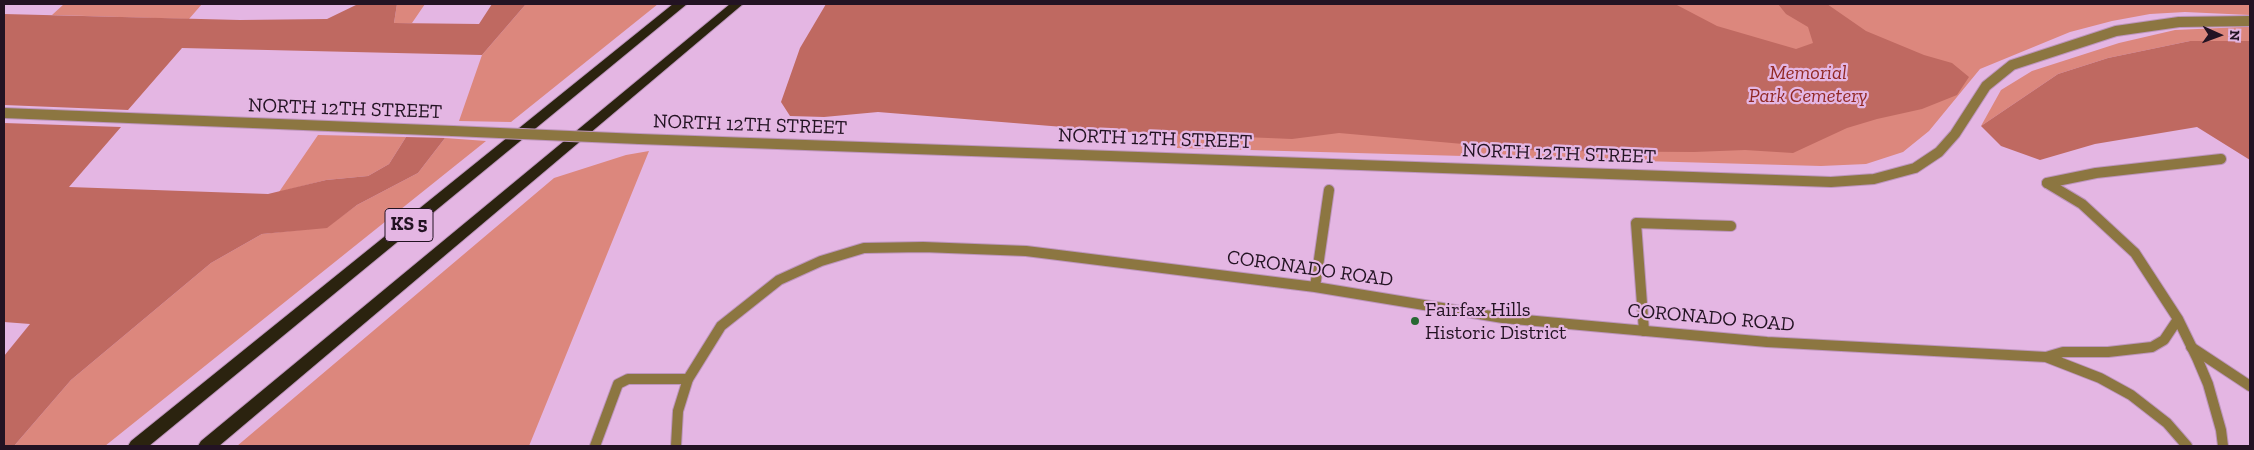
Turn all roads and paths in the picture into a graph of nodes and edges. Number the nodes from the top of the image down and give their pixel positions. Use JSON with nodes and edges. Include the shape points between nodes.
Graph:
{"nodes":[{"id":1,"x":681,"y":4,"type":"edge"},
{"id":2,"x":737,"y":4,"type":"edge"},
{"id":3,"x":2250,"y":21,"type":"edge"},
{"id":4,"x":4,"y":113,"type":"edge"},
{"id":5,"x":2221,"y":159,"type":"dead end"},
{"id":6,"x":1329,"y":190,"type":"dead end"},
{"id":7,"x":1731,"y":226,"type":"dead end"},
{"id":8,"x":1315,"y":286,"type":"junction"},
{"id":9,"x":2178,"y":319,"type":"junction"},
{"id":10,"x":1644,"y":331,"type":"junction"},
{"id":11,"x":2191,"y":347,"type":"junction"},
{"id":12,"x":2046,"y":357,"type":"junction"},
{"id":13,"x":688,"y":379,"type":"junction"},
{"id":14,"x":2250,"y":386,"type":"edge"},
{"id":15,"x":137,"y":446,"type":"edge"},
{"id":16,"x":207,"y":446,"type":"edge"},
{"id":17,"x":595,"y":446,"type":"edge"},
{"id":18,"x":676,"y":446,"type":"edge"},
{"id":19,"x":2187,"y":446,"type":"edge"},
{"id":20,"x":2222,"y":446,"type":"edge"}],
"edges":[{"from":1,"to":15,"type":"highway","number":"KS 5"},
{"from":2,"to":16,"type":"highway","number":"KS 5"},
{"from":3,"to":4,"type":"street","name":"NORTH 12TH STREET","bridge":true,"via":[[2179,22],[2132,28],[2012,65],[1986,86],[1955,134],[1938,152],[1915,168],[1874,179],[1830,182]]},
{"from":5,"to":9,"type":"street","via":[[2096,173],[2048,183],[2082,204],[2135,254]]},
{"from":6,"to":8,"type":"street"},
{"from":7,"to":10,"type":"street","via":[[1636,223]]},
{"from":8,"to":10,"type":"street","name":"CORONADO ROAD","via":[[1503,318]]},
{"from":8,"to":13,"type":"street","name":"CORONADO ROAD","via":[[1026,250],[864,248],[821,261],[779,280],[721,326]]},
{"from":9,"to":11,"type":"street"},
{"from":9,"to":12,"type":"street","name":"CORONADO ROAD","via":[[2164,340],[2152,347],[2108,352],[2063,352]]},
{"from":10,"to":12,"type":"street","name":"CORONADO ROAD","via":[[1767,342]]},
{"from":11,"to":14,"type":"street"},
{"from":11,"to":20,"type":"street","via":[[2208,384],[2221,430]]},
{"from":12,"to":19,"type":"street","name":"CORONADO ROAD","via":[[2100,378],[2131,395],[2167,423]]},
{"from":13,"to":17,"type":"street","via":[[628,379],[618,384]]},
{"from":13,"to":18,"type":"street","name":"CORONADO ROAD","via":[[678,411]]}]}
